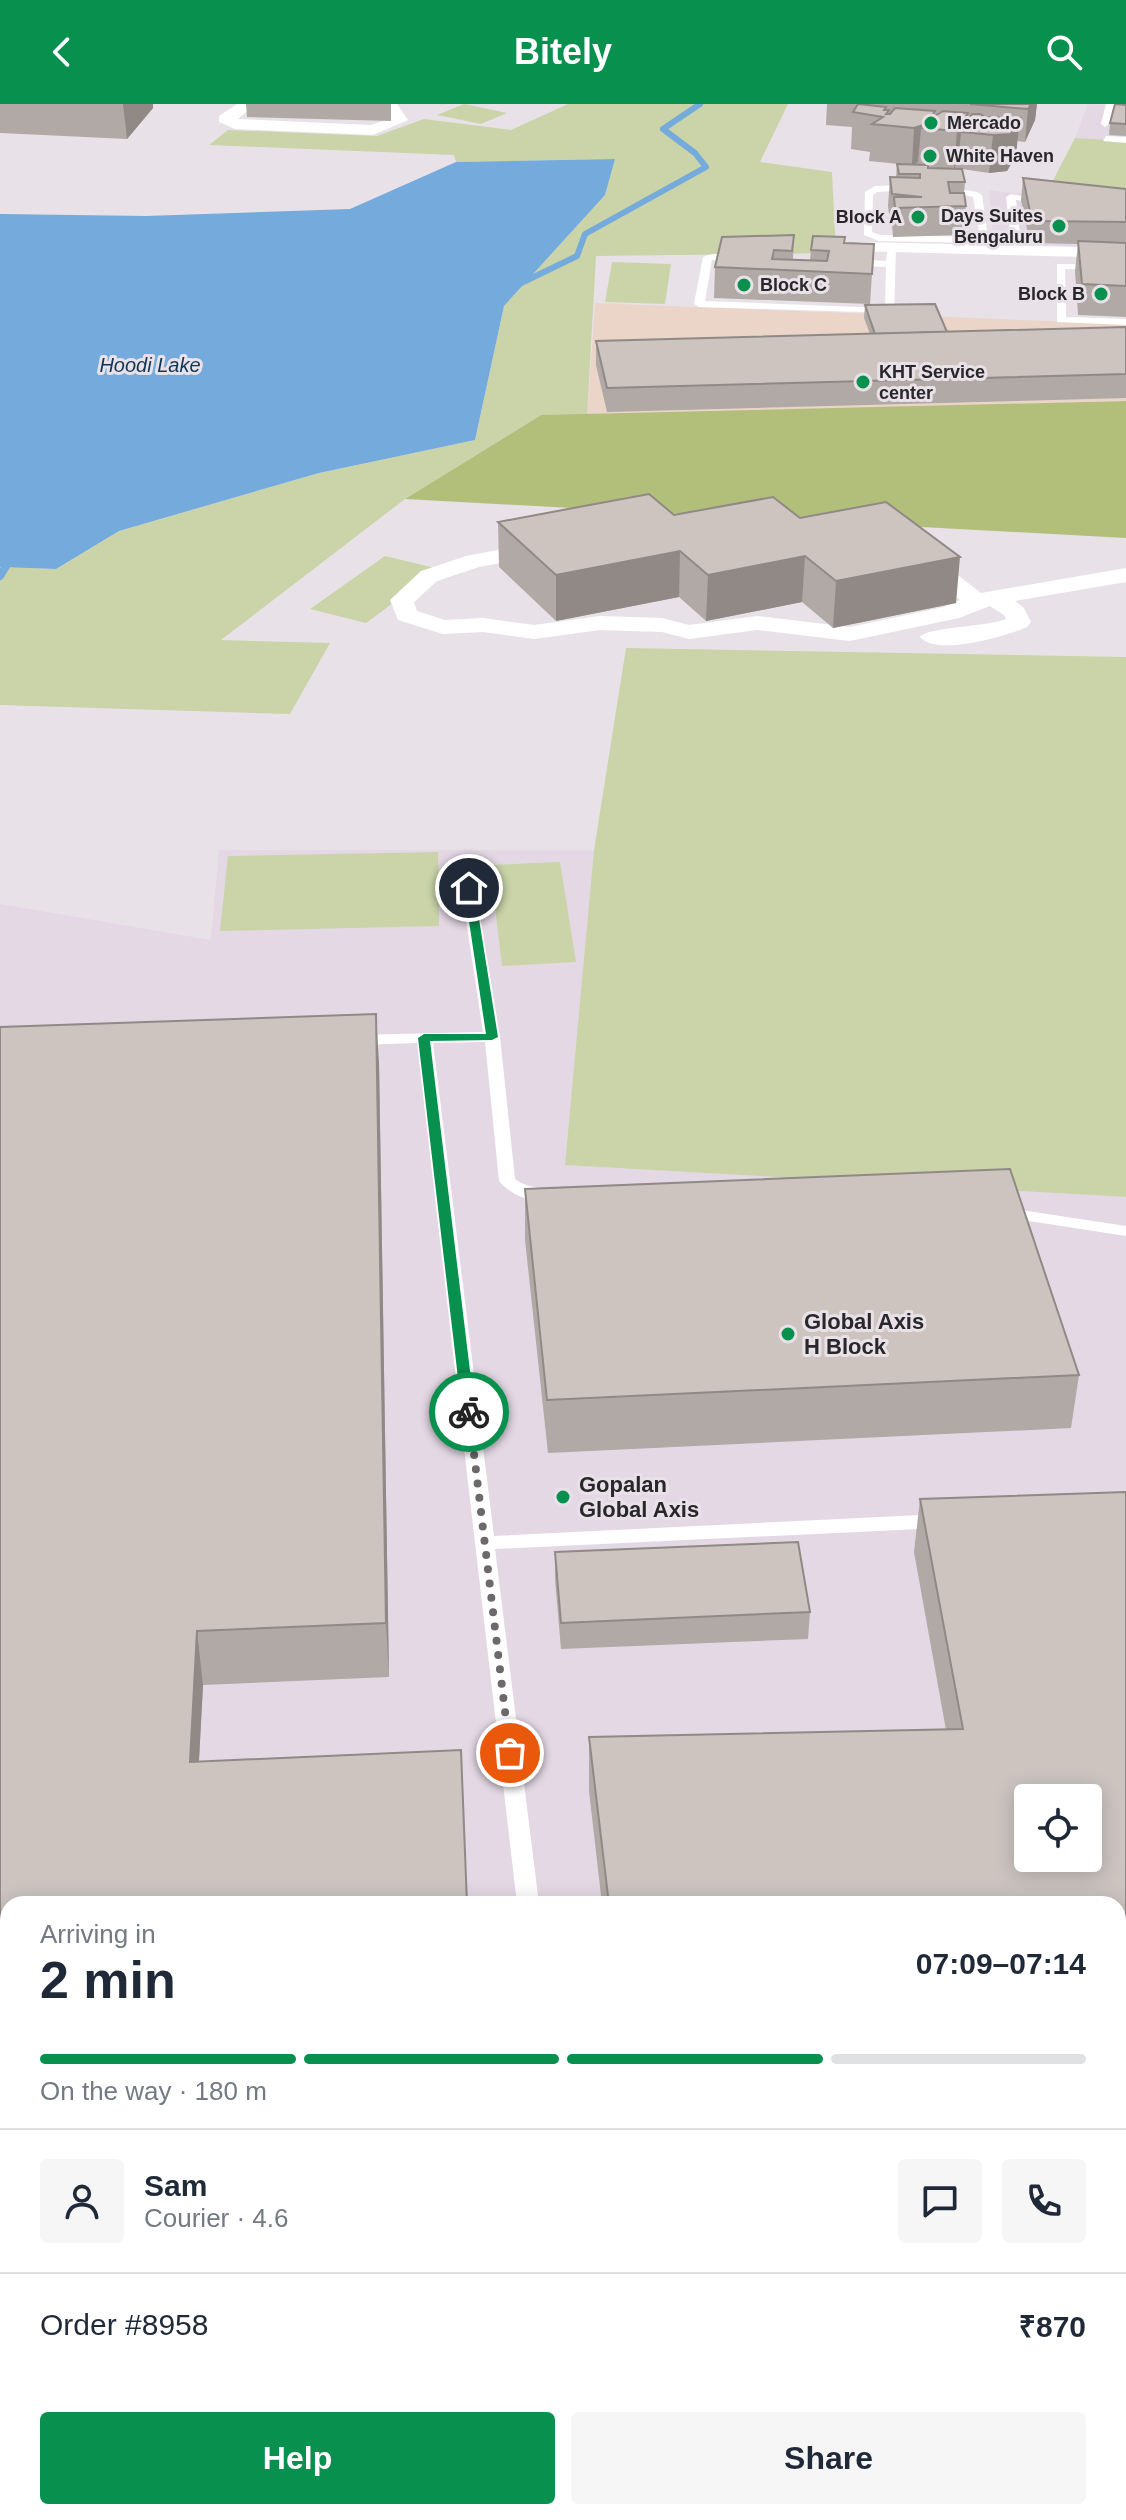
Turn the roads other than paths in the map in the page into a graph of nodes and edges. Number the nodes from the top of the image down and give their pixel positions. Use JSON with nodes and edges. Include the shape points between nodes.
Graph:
{"nodes":[{"id":1,"x":248,"y":104,"type":"edge"},
{"id":2,"x":389,"y":104,"type":"edge"},
{"id":3,"x":1112,"y":107,"type":"edge"},
{"id":4,"x":1105,"y":124,"type":"dead end"},
{"id":5,"x":1106,"y":139,"type":"dead end"},
{"id":6,"x":1126,"y":140,"type":"edge"},
{"id":7,"x":921,"y":188,"type":"edge"},
{"id":8,"x":935,"y":189,"type":"edge"},
{"id":9,"x":1059,"y":202,"type":"edge"},
{"id":10,"x":986,"y":245,"type":"junction"},
{"id":11,"x":860,"y":247,"type":"edge"},
{"id":12,"x":1017,"y":251,"type":"junction"},
{"id":13,"x":1126,"y":253,"type":"edge"},
{"id":14,"x":891,"y":256,"type":"junction"},
{"id":15,"x":754,"y":259,"type":"edge"},
{"id":16,"x":830,"y":261,"type":"edge"},
{"id":17,"x":1126,"y":268,"type":"edge"},
{"id":18,"x":1126,"y":322,"type":"edge"},
{"id":19,"x":570,"y":531,"type":"edge"},
{"id":20,"x":773,"y":534,"type":"junction"},
{"id":21,"x":1126,"y":575,"type":"edge"},
{"id":22,"x":1098,"y":580,"type":"junction"},
{"id":23,"x":986,"y":600,"type":"junction"},
{"id":24,"x":1126,"y":601,"type":"edge"},
{"id":25,"x":932,"y":637,"type":"dead end"},
{"id":26,"x":464,"y":860,"type":"dead end"},
{"id":27,"x":492,"y":1037,"type":"junction"},
{"id":28,"x":424,"y":1038,"type":"junction"},
{"id":29,"x":346,"y":1040,"type":"edge"},
{"id":30,"x":570,"y":1195,"type":"edge"},
{"id":31,"x":977,"y":1211,"type":"edge"},
{"id":32,"x":1126,"y":1231,"type":"edge"},
{"id":33,"x":954,"y":1521,"type":"edge"},
{"id":34,"x":484,"y":1543,"type":"junction"},
{"id":35,"x":527,"y":1896,"type":"edge"}],
"edges":[{"from":1,"to":2,"type":"street","via":[[225,119],[235,124],[373,130],[400,120]]},
{"from":3,"to":4,"type":"lane"},
{"from":5,"to":6,"type":"lane"},
{"from":7,"to":10,"type":"lane","via":[[875,189],[868,194],[867,233]]},
{"from":8,"to":10,"type":"lane","via":[[977,195]]},
{"from":9,"to":12,"type":"lane","via":[[1011,197]]},
{"from":10,"to":12,"type":"street"},
{"from":10,"to":14,"type":"street"},
{"from":11,"to":14,"type":"street"},
{"from":12,"to":13,"type":"street"},
{"from":14,"to":15,"type":"lane","via":[[890,311],[699,304],[708,257]]},
{"from":14,"to":16,"type":"lane"},
{"from":17,"to":18,"type":"lane","via":[[1060,266],[1061,320]]},
{"from":19,"to":20,"type":"street","via":[[634,522]]},
{"from":20,"to":23,"type":"street","via":[[805,550],[902,543]]},
{"from":20,"to":23,"type":"street","via":[[685,548],[666,547],[651,533],[630,532],[474,561],[429,576],[402,600],[406,615],[443,627],[483,625],[534,632],[600,623],[662,625],[689,632],[757,623],[850,634],[951,613]]},
{"from":21,"to":22,"type":"street"},
{"from":22,"to":23,"type":"street"},
{"from":22,"to":24,"type":"street"},
{"from":23,"to":25,"type":"street","via":[[1016,613],[1019,622],[955,638]]},
{"from":26,"to":27,"type":"lane"},
{"from":27,"to":28,"type":"lane"},
{"from":27,"to":30,"type":"lane","via":[[507,1181],[523,1193]]},
{"from":28,"to":29,"type":"lane"},
{"from":28,"to":34,"type":"lane"},
{"from":31,"to":32,"type":"lane"},
{"from":33,"to":34,"type":"lane"},
{"from":34,"to":35,"type":"lane"}]}
